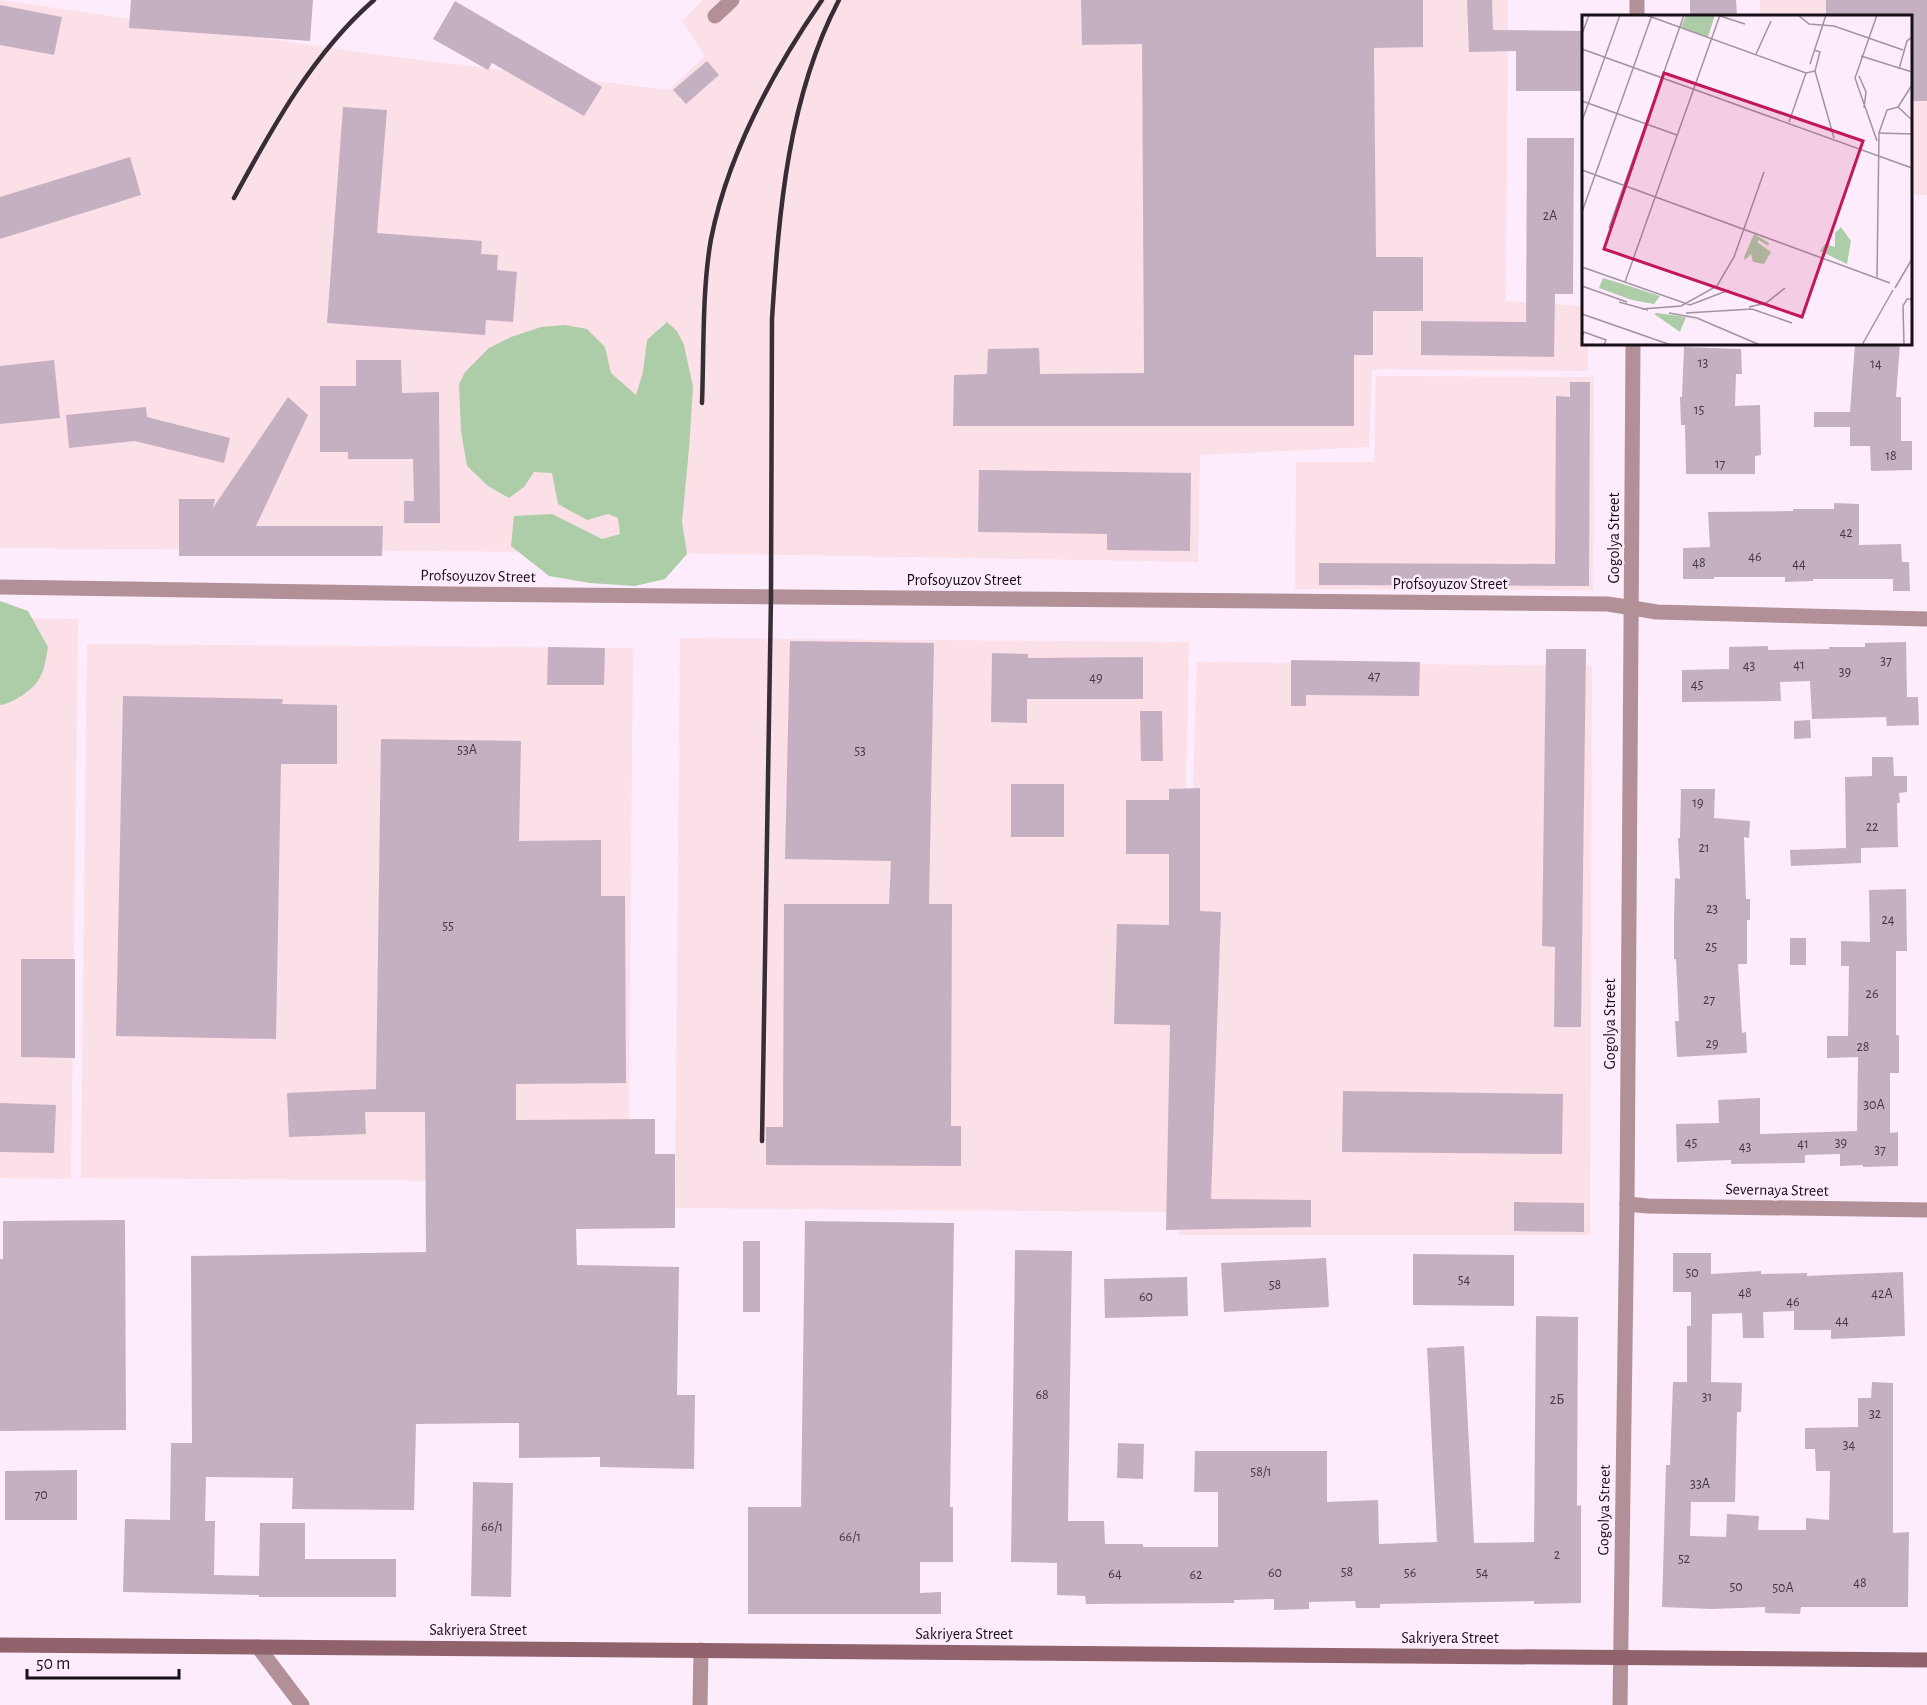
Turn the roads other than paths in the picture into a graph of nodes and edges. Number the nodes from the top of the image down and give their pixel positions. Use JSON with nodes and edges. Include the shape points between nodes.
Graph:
{"nodes":[{"id":1,"x":732,"y":0,"type":"edge"},
{"id":2,"x":1637,"y":0,"type":"edge"},
{"id":3,"x":1636,"y":15,"type":"edge"},
{"id":4,"x":715,"y":16,"type":"dead end"},
{"id":5,"x":1633,"y":345,"type":"edge"},
{"id":6,"x":0,"y":587,"type":"edge"},
{"id":7,"x":1632,"y":609,"type":"junction"},
{"id":8,"x":1927,"y":619,"type":"edge"},
{"id":9,"x":1627,"y":1204,"type":"junction"},
{"id":10,"x":1927,"y":1210,"type":"edge"},
{"id":11,"x":0,"y":1645,"type":"edge"},
{"id":12,"x":258,"y":1647,"type":"junction"},
{"id":13,"x":701,"y":1650,"type":"junction"},
{"id":14,"x":1621,"y":1658,"type":"junction"},
{"id":15,"x":1927,"y":1660,"type":"edge"},
{"id":16,"x":302,"y":1705,"type":"edge"},
{"id":17,"x":700,"y":1705,"type":"edge"},
{"id":18,"x":1620,"y":1705,"type":"edge"}],
"edges":[{"from":1,"to":4,"type":"street"},
{"from":2,"to":3,"type":"street"},
{"from":5,"to":7,"type":"street","name":"Gogolya Street"},
{"from":6,"to":7,"type":"street","name":"Profsoyuzov Street","via":[[1608,604]]},
{"from":7,"to":8,"type":"street","name":"Profsoyuzov Street"},
{"from":7,"to":9,"type":"street","name":"Gogolya Street"},
{"from":9,"to":10,"type":"street","name":"Severnaya Street"},
{"from":9,"to":14,"type":"street","name":"Gogolya Street"},
{"from":11,"to":12,"type":"street","name":"Sakriyera Street"},
{"from":12,"to":13,"type":"street","name":"Sakriyera Street"},
{"from":12,"to":16,"type":"street"},
{"from":13,"to":14,"type":"street","name":"Sakriyera Street"},
{"from":13,"to":17,"type":"street"},
{"from":14,"to":15,"type":"street","name":"Sakriyera Street"},
{"from":14,"to":18,"type":"street","name":"Gogolya Street"}]}
